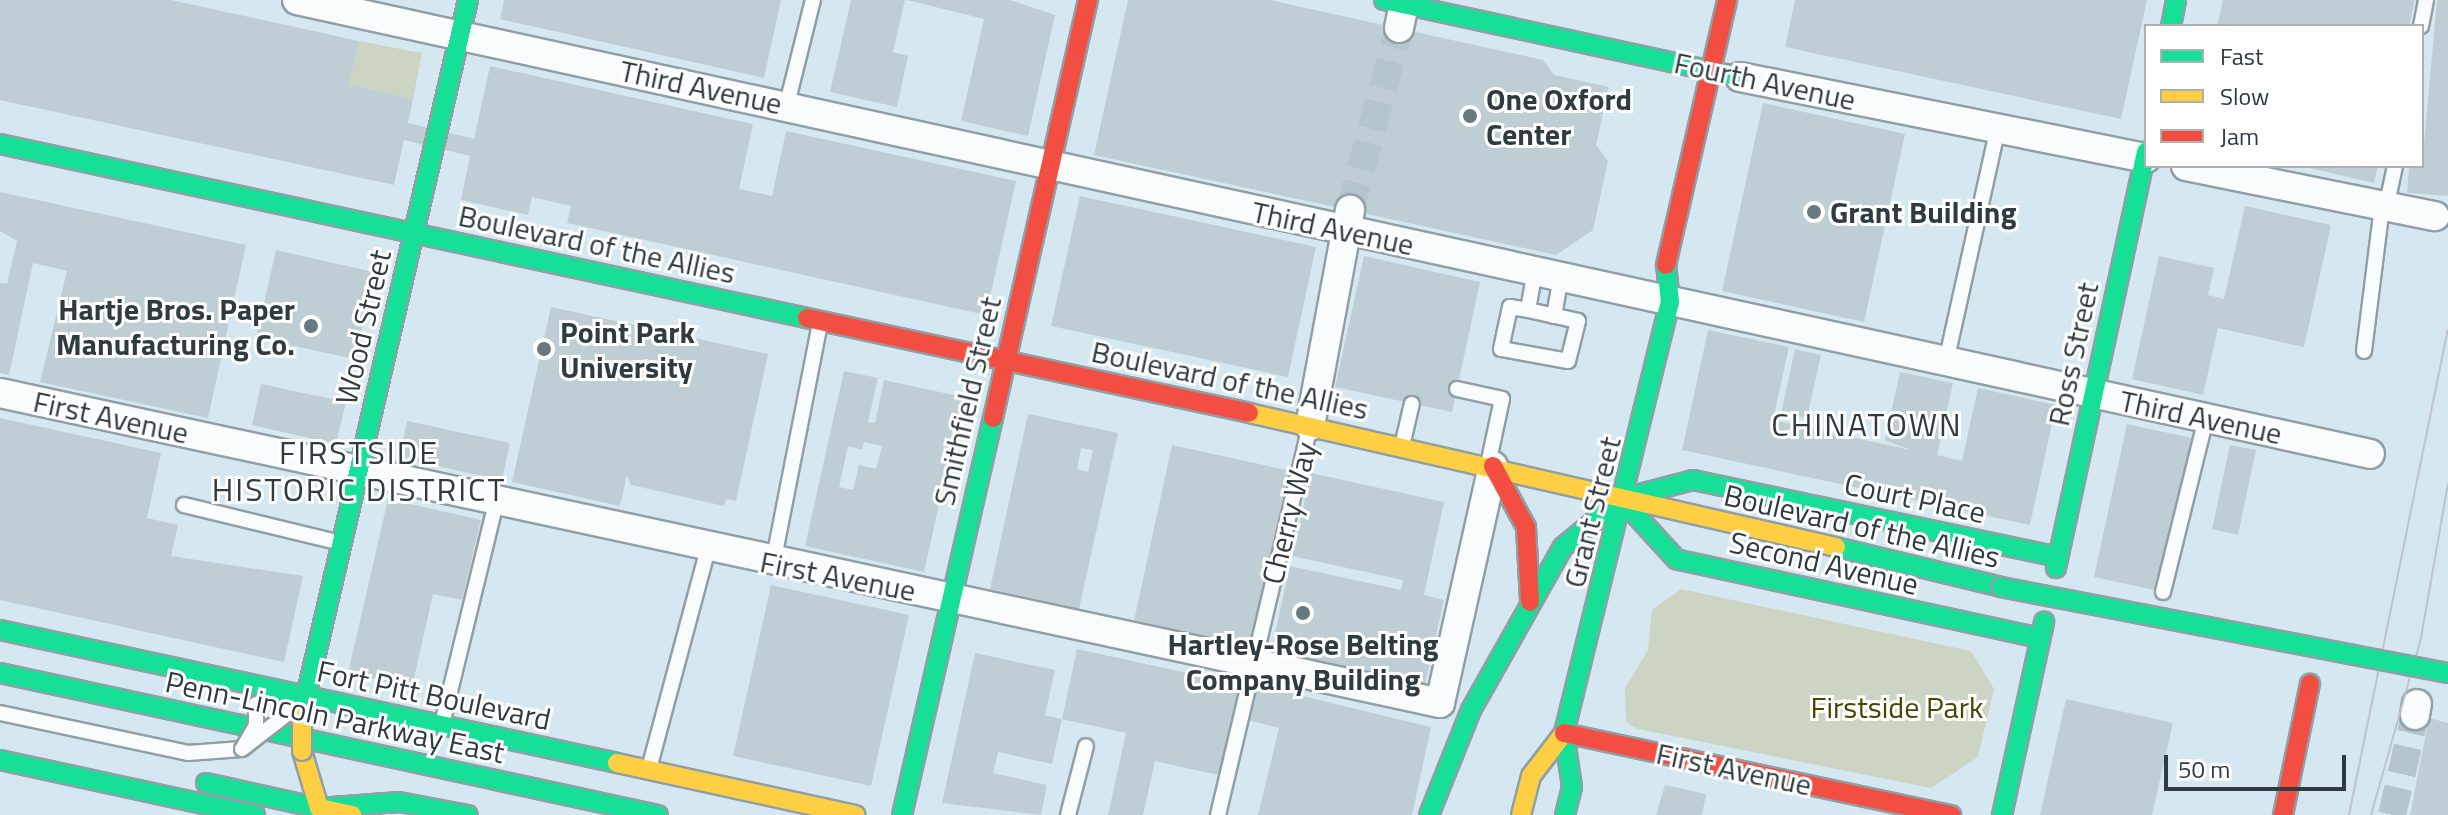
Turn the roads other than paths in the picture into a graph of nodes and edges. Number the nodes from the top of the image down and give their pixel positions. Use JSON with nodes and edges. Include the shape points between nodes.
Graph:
{"nodes":[{"id":1,"x":297,"y":0,"type":"edge"},
{"id":2,"x":468,"y":0,"type":"edge"},
{"id":3,"x":813,"y":0,"type":"edge"},
{"id":4,"x":1088,"y":0,"type":"edge"},
{"id":5,"x":1727,"y":0,"type":"edge"},
{"id":6,"x":2176,"y":0,"type":"edge"},
{"id":7,"x":2426,"y":0,"type":"edge"},
{"id":8,"x":1398,"y":8,"type":"edge"},
{"id":9,"x":2171,"y":24,"type":"edge"},
{"id":10,"x":2421,"y":24,"type":"edge"},
{"id":11,"x":460,"y":35,"type":"junction"},
{"id":12,"x":1710,"y":70,"type":"junction"},
{"id":13,"x":1739,"y":78,"type":"joint"},
{"id":14,"x":787,"y":104,"type":"junction"},
{"id":15,"x":1998,"y":128,"type":"junction"},
{"id":16,"x":0,"y":144,"type":"edge"},
{"id":17,"x":2144,"y":156,"type":"edge"},
{"id":18,"x":1050,"y":165,"type":"junction"},
{"id":19,"x":2144,"y":165,"type":"edge"},
{"id":20,"x":2196,"y":168,"type":"edge"},
{"id":21,"x":2394,"y":168,"type":"edge"},
{"id":22,"x":2384,"y":207,"type":"junction"},
{"id":23,"x":2435,"y":216,"type":"dead end"},
{"id":24,"x":1348,"y":220,"type":"junction"},
{"id":25,"x":414,"y":232,"type":"junction"},
{"id":26,"x":1548,"y":275,"type":"junction"},
{"id":27,"x":1694,"y":277,"type":"dead end"},
{"id":28,"x":1670,"y":302,"type":"junction"},
{"id":29,"x":1528,"y":310,"type":"junction"},
{"id":30,"x":1554,"y":316,"type":"junction"},
{"id":31,"x":821,"y":321,"type":"junction"},
{"id":32,"x":2364,"y":351,"type":"dead end"},
{"id":33,"x":1004,"y":360,"type":"junction"},
{"id":34,"x":1946,"y":362,"type":"junction"},
{"id":35,"x":1457,"y":389,"type":"dead end"},
{"id":36,"x":0,"y":393,"type":"edge"},
{"id":37,"x":2093,"y":394,"type":"junction"},
{"id":38,"x":1412,"y":404,"type":"dead end"},
{"id":39,"x":2206,"y":418,"type":"junction"},
{"id":40,"x":1310,"y":426,"type":"junction"},
{"id":41,"x":1402,"y":446,"type":"junction"},
{"id":42,"x":2370,"y":454,"type":"dead end"},
{"id":43,"x":1490,"y":465,"type":"junction"},
{"id":44,"x":358,"y":472,"type":"junction"},
{"id":45,"x":1621,"y":499,"type":"junction"},
{"id":46,"x":496,"y":503,"type":"junction"},
{"id":47,"x":184,"y":505,"type":"dead end"},
{"id":48,"x":342,"y":543,"type":"junction"},
{"id":49,"x":708,"y":549,"type":"junction"},
{"id":50,"x":2057,"y":562,"type":"joint"},
{"id":51,"x":773,"y":563,"type":"junction"},
{"id":52,"x":2163,"y":592,"type":"dead end"},
{"id":53,"x":951,"y":599,"type":"junction"},
{"id":54,"x":1530,"y":605,"type":"junction"},
{"id":55,"x":0,"y":630,"type":"edge"},
{"id":56,"x":1253,"y":663,"type":"junction"},
{"id":57,"x":0,"y":673,"type":"edge"},
{"id":58,"x":2448,"y":673,"type":"edge"},
{"id":59,"x":248,"y":684,"type":"junction"},
{"id":60,"x":2310,"y":684,"type":"dead end"},
{"id":61,"x":300,"y":707,"type":"junction"},
{"id":62,"x":0,"y":713,"type":"edge"},
{"id":63,"x":442,"y":726,"type":"junction"},
{"id":64,"x":1564,"y":733,"type":"junction"},
{"id":65,"x":0,"y":739,"type":"edge"},
{"id":66,"x":1086,"y":746,"type":"dead end"},
{"id":67,"x":242,"y":749,"type":"junction"},
{"id":68,"x":0,"y":760,"type":"edge"},
{"id":69,"x":648,"y":770,"type":"junction"},
{"id":70,"x":319,"y":808,"type":"junction"},
{"id":71,"x":255,"y":815,"type":"edge"},
{"id":72,"x":352,"y":815,"type":"edge"},
{"id":73,"x":468,"y":815,"type":"edge"},
{"id":74,"x":658,"y":815,"type":"edge"},
{"id":75,"x":855,"y":815,"type":"edge"},
{"id":76,"x":902,"y":815,"type":"edge"},
{"id":77,"x":1068,"y":815,"type":"edge"},
{"id":78,"x":1218,"y":815,"type":"edge"},
{"id":79,"x":1429,"y":815,"type":"edge"},
{"id":80,"x":1521,"y":815,"type":"edge"},
{"id":81,"x":1565,"y":815,"type":"edge"},
{"id":82,"x":1951,"y":815,"type":"edge"},
{"id":83,"x":2002,"y":815,"type":"edge"},
{"id":84,"x":2283,"y":815,"type":"edge"}],
"edges":[{"from":1,"to":11,"type":"street","name":"Third Avenue"},
{"from":2,"to":11,"type":"main road","name":"Wood Street"},
{"from":3,"to":14,"type":"lane"},
{"from":4,"to":18,"type":"main road","name":"Smithfield Street"},
{"from":5,"to":12,"type":"main road","name":"Grant Street"},
{"from":6,"to":9,"type":"main road"},
{"from":7,"to":10,"type":"lane"},
{"from":8,"to":12,"type":"main road","name":"Fourth Avenue"},
{"from":11,"to":14,"type":"street","name":"Third Avenue"},
{"from":11,"to":25,"type":"main road","name":"Wood Street"},
{"from":12,"to":13,"type":"main road","name":"Fourth Avenue"},
{"from":12,"to":28,"type":"main road","name":"Grant Street","via":[[1665,270]]},
{"from":13,"to":15,"type":"street","name":"Fourth Avenue"},
{"from":14,"to":18,"type":"street","name":"Third Avenue"},
{"from":15,"to":17,"type":"street","name":"Fourth Avenue"},
{"from":15,"to":34,"type":"lane"},
{"from":16,"to":25,"type":"main road","name":"Boulevard of the Allies"},
{"from":18,"to":24,"type":"street","name":"Third Avenue"},
{"from":18,"to":33,"type":"main road","name":"Smithfield Street"},
{"from":19,"to":37,"type":"main road","name":"Ross Street"},
{"from":20,"to":22,"type":"street"},
{"from":21,"to":22,"type":"lane"},
{"from":22,"to":23,"type":"street"},
{"from":22,"to":32,"type":"lane"},
{"from":24,"to":26,"type":"street","name":"Third Avenue"},
{"from":24,"to":40,"type":"street","name":"Cherry Way"},
{"from":25,"to":31,"type":"main road","name":"Boulevard of the Allies"},
{"from":25,"to":44,"type":"main road","name":"Wood Street"},
{"from":26,"to":28,"type":"street","name":"Third Avenue"},
{"from":26,"to":29,"type":"lane"},
{"from":26,"to":30,"type":"lane"},
{"from":27,"to":28,"type":"main road","name":"Grant Street"},
{"from":28,"to":34,"type":"street","name":"Third Avenue"},
{"from":28,"to":45,"type":"main road","name":"Grant Street"},
{"from":29,"to":30,"type":"lane"},
{"from":29,"to":30,"type":"lane","via":[[1510,307],[1501,349],[1568,361],[1578,321]]},
{"from":31,"to":33,"type":"main road","name":"Boulevard of the Allies"},
{"from":31,"to":51,"type":"lane"},
{"from":33,"to":40,"type":"main road","name":"Boulevard of the Allies"},
{"from":33,"to":53,"type":"main road","name":"Smithfield Street"},
{"from":34,"to":37,"type":"street","name":"Third Avenue"},
{"from":35,"to":43,"type":"lane","via":[[1502,399]]},
{"from":36,"to":44,"type":"street","name":"First Avenue"},
{"from":37,"to":39,"type":"street","name":"Third Avenue"},
{"from":37,"to":50,"type":"main road","name":"Ross Street"},
{"from":38,"to":41,"type":"lane"},
{"from":39,"to":42,"type":"street","name":"Third Avenue"},
{"from":39,"to":52,"type":"lane"},
{"from":40,"to":41,"type":"main road","name":"Boulevard of the Allies"},
{"from":40,"to":56,"type":"lane","name":"Cherry Way"},
{"from":41,"to":43,"type":"main road","name":"Boulevard of the Allies"},
{"from":43,"to":45,"type":"main road","name":"Boulevard of the Allies"},
{"from":43,"to":54,"type":"main road","via":[[1526,527]]},
{"from":43,"to":56,"type":"street","name":"First Avenue","via":[[1440,703]]},
{"from":44,"to":46,"type":"street","name":"First Avenue"},
{"from":44,"to":48,"type":"main road","name":"Wood Street"},
{"from":45,"to":50,"type":"main road","name":"Court Place","via":[[1693,480]]},
{"from":45,"to":54,"type":"main road","via":[[1563,547]]},
{"from":45,"to":58,"type":"main road","name":"Boulevard of the Allies","bridge":true,"via":[[2001,587]]},
{"from":45,"to":64,"type":"main road","name":"Grant Street"},
{"from":45,"to":83,"type":"main road","name":"Second Avenue","via":[[1676,559],[2042,630]]},
{"from":46,"to":49,"type":"street","name":"First Avenue"},
{"from":46,"to":63,"type":"lane"},
{"from":47,"to":48,"type":"lane"},
{"from":48,"to":61,"type":"main road","name":"Wood Street"},
{"from":49,"to":51,"type":"street","name":"First Avenue"},
{"from":49,"to":69,"type":"lane"},
{"from":51,"to":53,"type":"street","name":"First Avenue"},
{"from":53,"to":56,"type":"street","name":"First Avenue"},
{"from":53,"to":76,"type":"main road","name":"Smithfield Street"},
{"from":54,"to":79,"type":"main road","via":[[1471,710]]},
{"from":55,"to":59,"type":"main road","name":"Fort Pitt Boulevard"},
{"from":56,"to":78,"type":"lane","name":"Cherry Way"},
{"from":57,"to":74,"type":"main road","name":"Penn-Lincoln Parkway East"},
{"from":59,"to":61,"type":"main road","name":"Fort Pitt Boulevard"},
{"from":59,"to":67,"type":"lane","bridge":true,"via":[[256,704],[256,725]]},
{"from":60,"to":84,"type":"main road"},
{"from":61,"to":63,"type":"main road","name":"Fort Pitt Boulevard"},
{"from":61,"to":67,"type":"lane","bridge":true},
{"from":61,"to":70,"type":"main road","name":"Wood Street","bridge":true,"via":[[302,751]]},
{"from":62,"to":67,"type":"lane","via":[[202,754]]},
{"from":63,"to":69,"type":"main road","name":"Fort Pitt Boulevard"},
{"from":64,"to":80,"type":"main road","name":"Grant Street","via":[[1531,776]]},
{"from":64,"to":81,"type":"main road","name":"Grant Street","via":[[1572,787]]},
{"from":64,"to":82,"type":"main road","name":"First Avenue"},
{"from":65,"to":70,"type":"main road"},
{"from":66,"to":77,"type":"lane"},
{"from":68,"to":71,"type":"main road"},
{"from":69,"to":75,"type":"main road","name":"Fort Pitt Boulevard"},
{"from":70,"to":72,"type":"main road"},
{"from":70,"to":73,"type":"main road","via":[[399,802]]}]}
